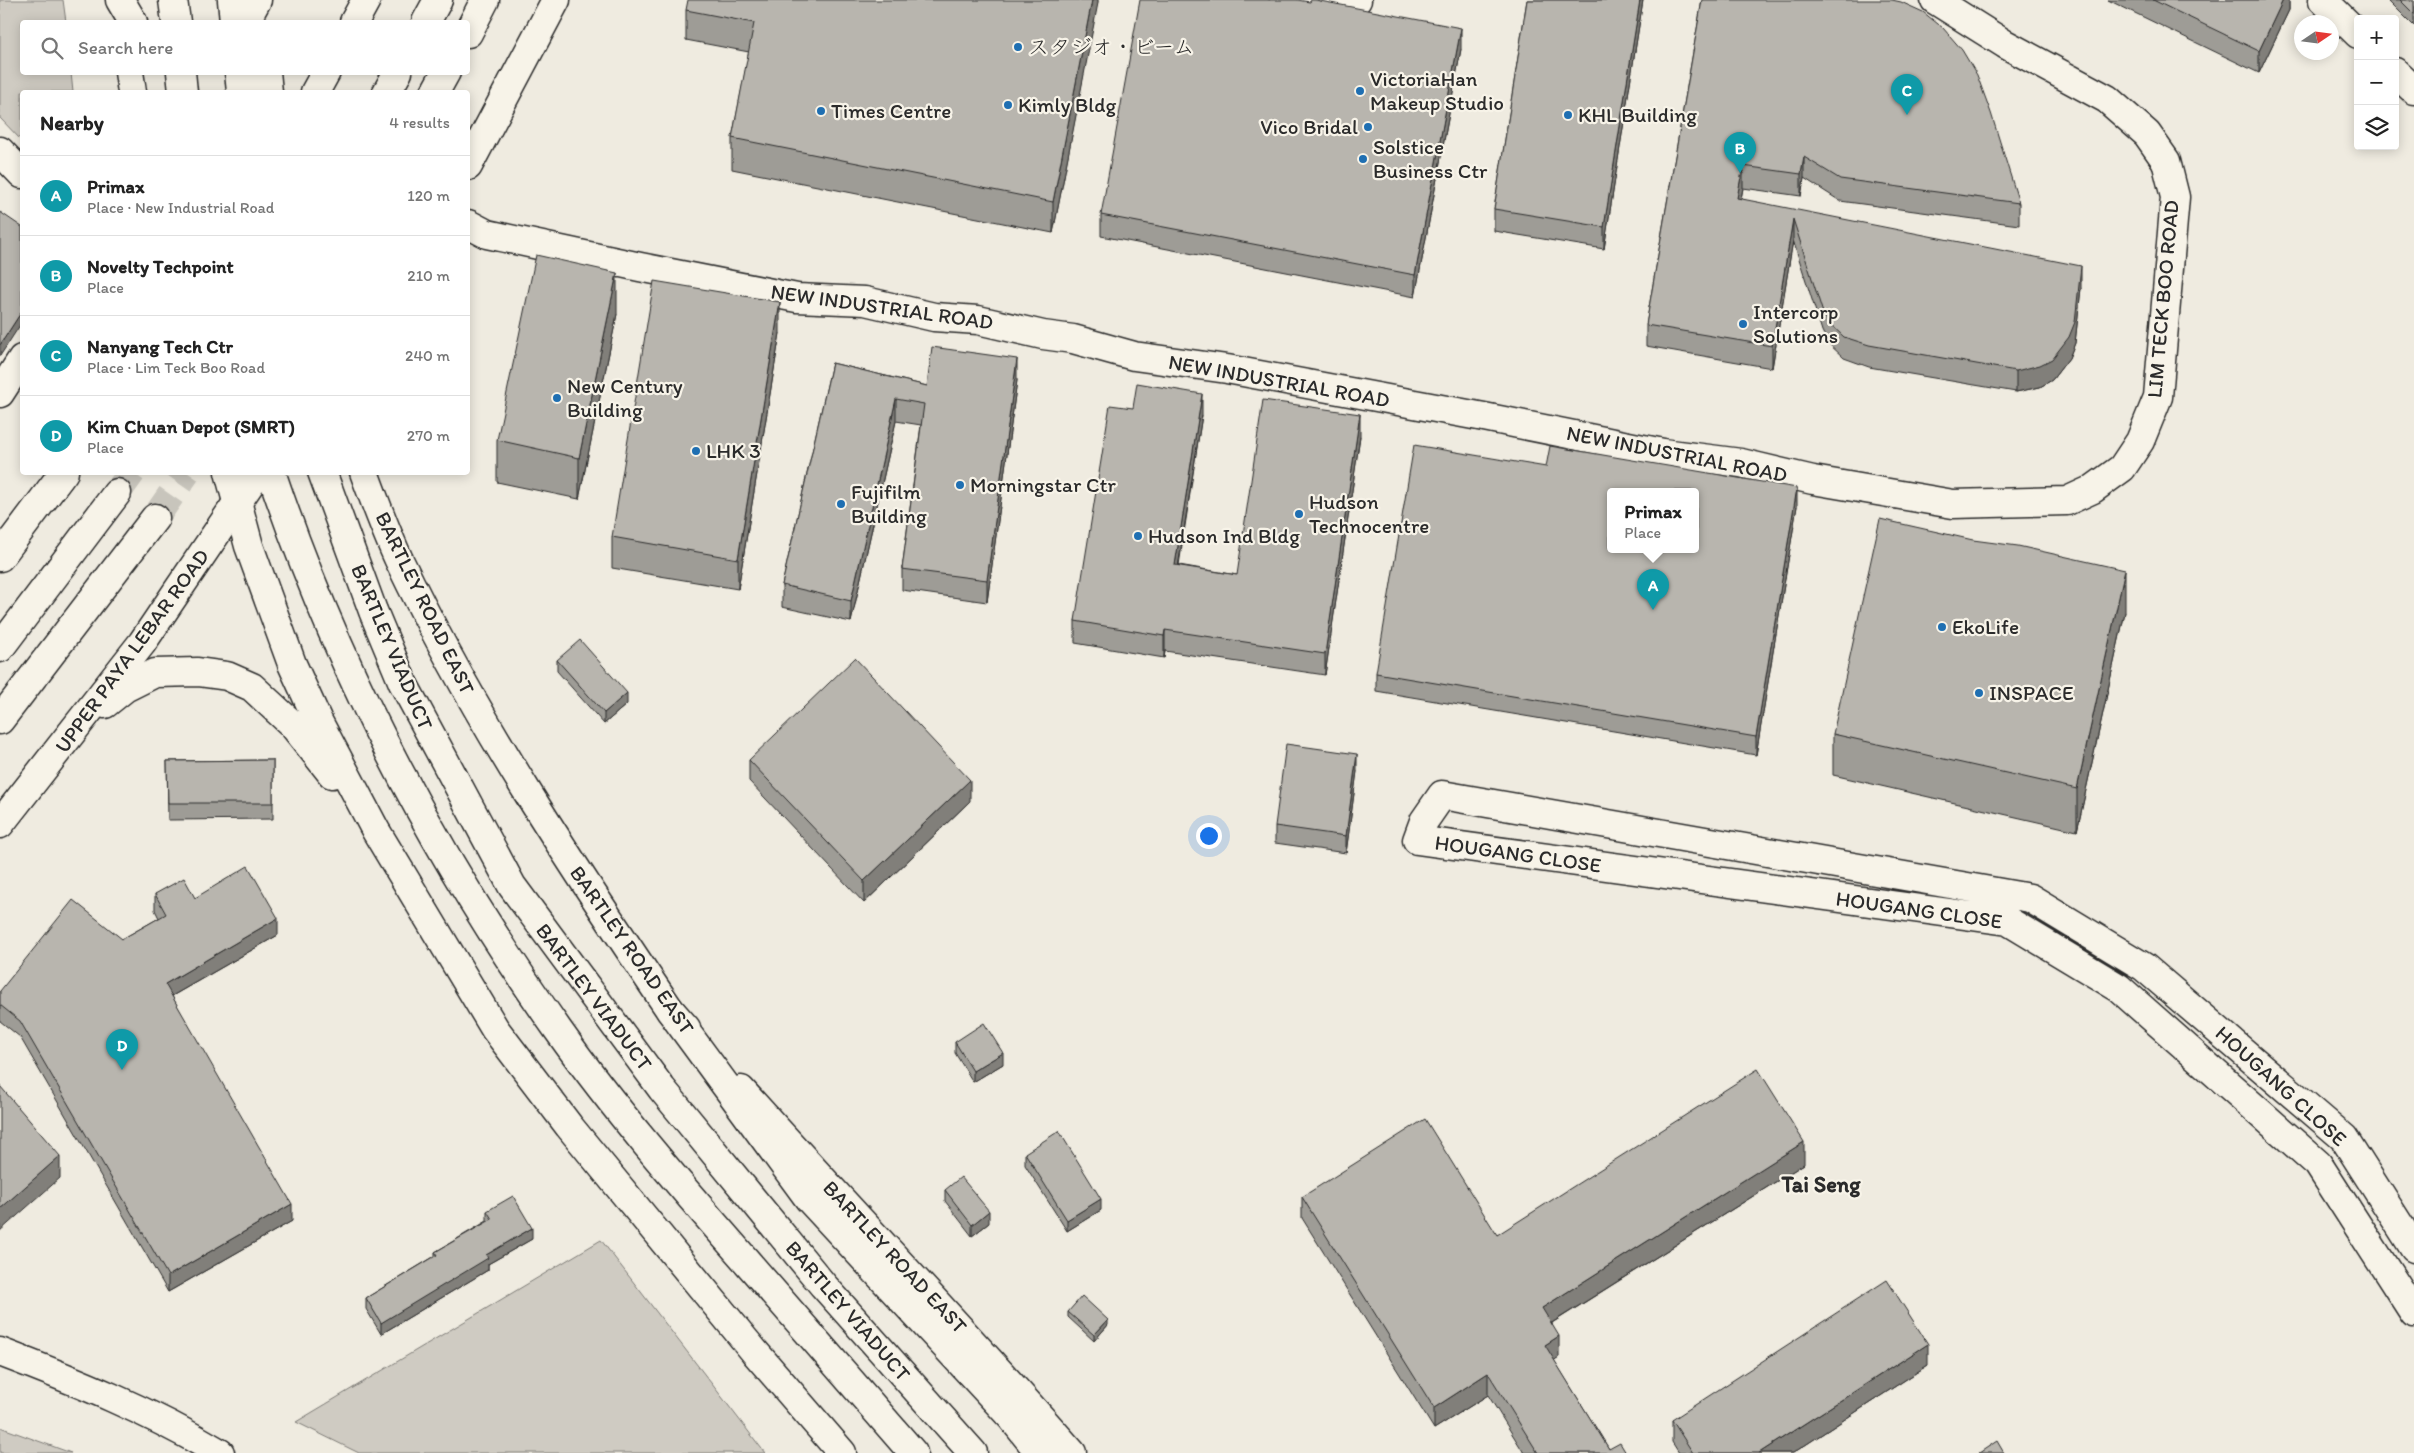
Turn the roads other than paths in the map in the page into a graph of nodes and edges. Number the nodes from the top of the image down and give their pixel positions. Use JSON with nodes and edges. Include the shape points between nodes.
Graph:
{"nodes":[{"id":1,"x":119,"y":0,"type":"edge"},
{"id":2,"x":173,"y":0,"type":"edge"},
{"id":3,"x":232,"y":0,"type":"edge"},
{"id":4,"x":258,"y":0,"type":"edge"},
{"id":5,"x":366,"y":0,"type":"edge"},
{"id":6,"x":438,"y":0,"type":"edge"},
{"id":7,"x":485,"y":0,"type":"edge"},
{"id":8,"x":556,"y":0,"type":"edge"},
{"id":9,"x":1284,"y":0,"type":"edge"},
{"id":10,"x":1357,"y":0,"type":"edge"},
{"id":11,"x":1935,"y":0,"type":"edge"},
{"id":12,"x":2323,"y":0,"type":"edge"},
{"id":13,"x":122,"y":20,"type":"edge"},
{"id":14,"x":132,"y":20,"type":"edge"},
{"id":15,"x":176,"y":20,"type":"edge"},
{"id":16,"x":234,"y":20,"type":"edge"},
{"id":17,"x":246,"y":20,"type":"edge"},
{"id":18,"x":261,"y":20,"type":"edge"},
{"id":19,"x":355,"y":20,"type":"edge"},
{"id":20,"x":427,"y":20,"type":"edge"},
{"id":21,"x":470,"y":28,"type":"edge"},
{"id":22,"x":2354,"y":30,"type":"edge"},
{"id":23,"x":129,"y":75,"type":"edge"},
{"id":24,"x":181,"y":75,"type":"edge"},
{"id":25,"x":239,"y":75,"type":"edge"},
{"id":26,"x":266,"y":75,"type":"edge"},
{"id":27,"x":324,"y":75,"type":"edge"},
{"id":28,"x":396,"y":75,"type":"edge"},
{"id":29,"x":444,"y":75,"type":"edge"},
{"id":30,"x":2399,"y":76,"type":"edge"},
{"id":31,"x":132,"y":90,"type":"edge"},
{"id":32,"x":183,"y":90,"type":"edge"},
{"id":33,"x":241,"y":90,"type":"edge"},
{"id":34,"x":268,"y":90,"type":"edge"},
{"id":35,"x":316,"y":90,"type":"edge"},
{"id":36,"x":387,"y":90,"type":"edge"},
{"id":37,"x":436,"y":90,"type":"edge"},
{"id":38,"x":2414,"y":90,"type":"edge"},
{"id":39,"x":0,"y":151,"type":"edge"},
{"id":40,"x":470,"y":162,"type":"edge"},
{"id":41,"x":20,"y":172,"type":"edge"},
{"id":42,"x":470,"y":225,"type":"edge"},
{"id":43,"x":20,"y":361,"type":"edge"},
{"id":44,"x":0,"y":393,"type":"edge"},
{"id":45,"x":61,"y":475,"type":"edge"},
{"id":46,"x":230,"y":475,"type":"edge"},
{"id":47,"x":256,"y":475,"type":"edge"},
{"id":48,"x":272,"y":475,"type":"edge"},
{"id":49,"x":323,"y":475,"type":"edge"},
{"id":50,"x":365,"y":475,"type":"edge"},
{"id":51,"x":385,"y":475,"type":"edge"},
{"id":52,"x":2093,"y":489,"type":"joint"},
{"id":53,"x":117,"y":493,"type":"tunnel mouth"},
{"id":54,"x":238,"y":504,"type":"junction"},
{"id":55,"x":154,"y":518,"type":"tunnel mouth"},
{"id":56,"x":0,"y":556,"type":"edge"},
{"id":57,"x":399,"y":560,"type":"junction"},
{"id":58,"x":0,"y":648,"type":"edge"},
{"id":59,"x":0,"y":720,"type":"edge"},
{"id":60,"x":61,"y":748,"type":"junction"},
{"id":61,"x":0,"y":824,"type":"edge"},
{"id":62,"x":376,"y":831,"type":"junction"},
{"id":63,"x":670,"y":1010,"type":"junction"},
{"id":64,"x":2414,"y":1248,"type":"edge"},
{"id":65,"x":2414,"y":1313,"type":"edge"},
{"id":66,"x":0,"y":1352,"type":"edge"},
{"id":67,"x":220,"y":1453,"type":"edge"},
{"id":68,"x":842,"y":1453,"type":"edge"},
{"id":69,"x":913,"y":1453,"type":"edge"},
{"id":70,"x":973,"y":1453,"type":"edge"},
{"id":71,"x":1040,"y":1453,"type":"edge"},
{"id":72,"x":1072,"y":1453,"type":"edge"}],
"edges":[{"from":1,"to":13,"type":"main road"},
{"from":1,"to":14,"type":"main road"},
{"from":2,"to":15,"type":"main road"},
{"from":3,"to":16,"type":"main road"},
{"from":4,"to":17,"type":"main road"},
{"from":4,"to":18,"type":"main road"},
{"from":5,"to":19,"type":"main road"},
{"from":6,"to":20,"type":"main road"},
{"from":7,"to":21,"type":"main road"},
{"from":8,"to":40,"type":"main road"},
{"from":9,"to":10,"type":"main road","via":[[1313,5]]},
{"from":11,"to":52,"type":"main road","name":"LIM TECK BOO ROAD","via":[[2005,44],[2107,99],[2147,134],[2166,161],[2175,197],[2158,397],[2140,441],[2122,468]]},
{"from":12,"to":22,"type":"main road"},
{"from":23,"to":31,"type":"main road"},
{"from":24,"to":32,"type":"main road"},
{"from":25,"to":33,"type":"main road"},
{"from":26,"to":34,"type":"main road"},
{"from":27,"to":35,"type":"main road"},
{"from":28,"to":36,"type":"main road"},
{"from":29,"to":37,"type":"main road"},
{"from":30,"to":38,"type":"main road"},
{"from":39,"to":41,"type":"main road"},
{"from":42,"to":52,"type":"main road","name":"NEW INDUSTRIAL ROAD","via":[[487,234],[797,298],[865,301],[934,317],[978,320],[1073,339],[1134,356],[1227,369],[1663,453],[1741,463],[1813,480],[1953,504],[2068,501]]},
{"from":43,"to":44,"type":"main road"},
{"from":45,"to":56,"type":"main road"},
{"from":46,"to":54,"type":"main road"},
{"from":47,"to":54,"type":"main road","name":"UPPER PAYA LEBAR ROAD"},
{"from":48,"to":69,"type":"main road","name":"BARTLEY VIADUCT","via":[[296,544],[364,702],[450,864],[507,954],[559,1031],[652,1151]]},
{"from":49,"to":70,"type":"main road","name":"BARTLEY VIADUCT","via":[[403,683],[512,886],[668,1096],[823,1285]]},
{"from":50,"to":57,"type":"main road","name":"BARTLEY ROAD EAST"},
{"from":51,"to":57,"type":"main road"},
{"from":53,"to":58,"type":"main road"},
{"from":54,"to":60,"type":"main road","name":"UPPER PAYA LEBAR ROAD","via":[[142,643]]},
{"from":54,"to":62,"type":"main road","via":[[249,546],[292,664]]},
{"from":55,"to":59,"type":"main road"},
{"from":57,"to":63,"type":"main road","name":"BARTLEY ROAD EAST","via":[[486,723],[562,849]]},
{"from":60,"to":61,"type":"main road","name":"UPPER PAYA LEBAR ROAD"},
{"from":60,"to":62,"type":"main road","via":[[87,718],[125,688],[155,674],[198,672],[227,676],[252,687],[293,725]]},
{"from":62,"to":68,"type":"main road","via":[[495,1030],[581,1141]]},
{"from":63,"to":71,"type":"main road","via":[[809,1199],[1012,1418]]},
{"from":63,"to":72,"type":"main road","name":"BARTLEY ROAD EAST"},
{"from":64,"to":65,"type":"main road","name":"HOUGANG CLOSE","via":[[2344,1138],[2144,967],[2030,898],[1442,795],[1424,821],[1417,840],[2008,922],[2119,988],[2318,1164]]},
{"from":66,"to":67,"type":"main road","via":[[112,1396],[184,1431]]}]}
